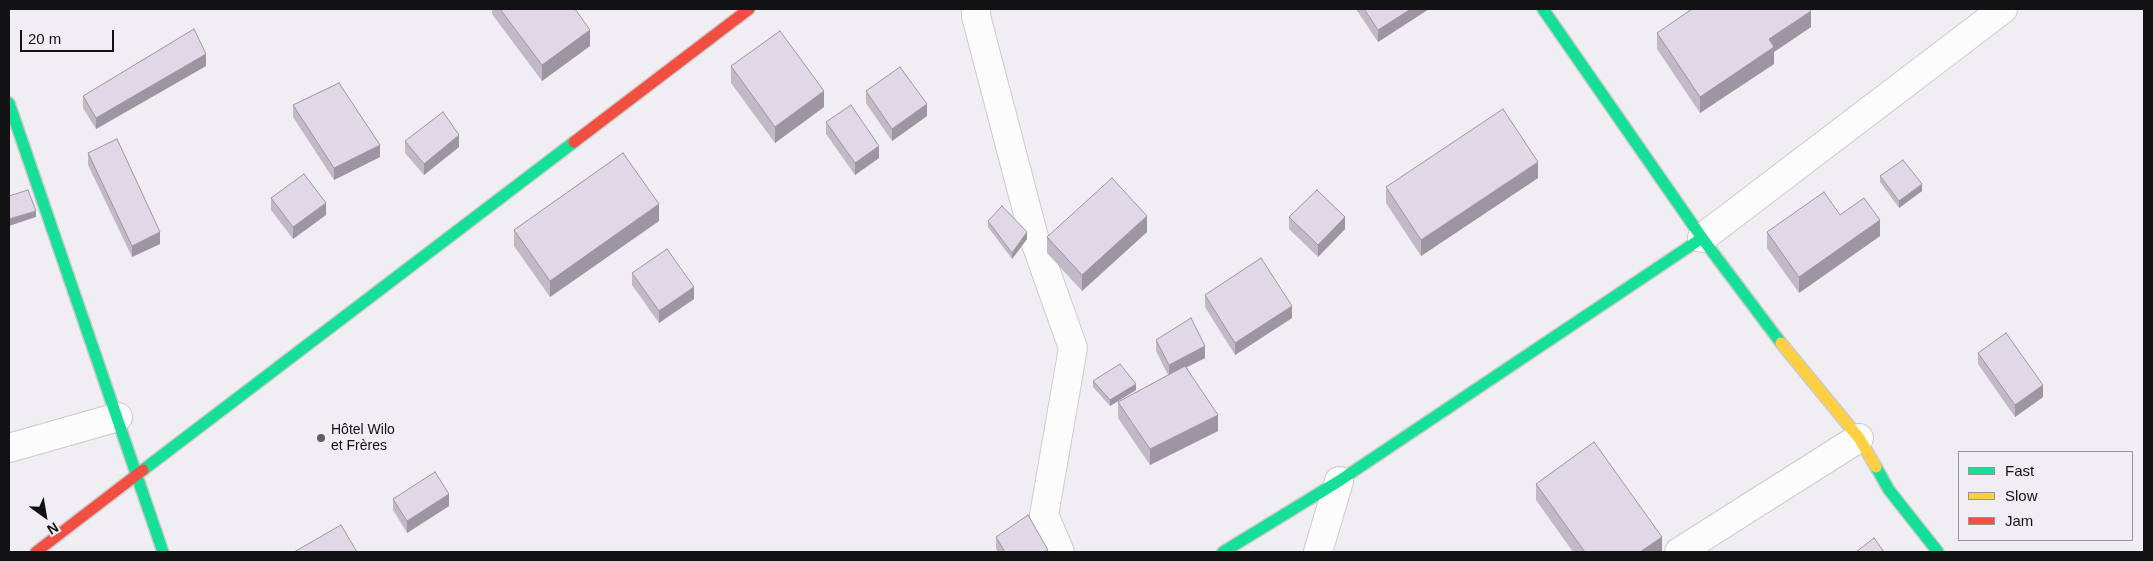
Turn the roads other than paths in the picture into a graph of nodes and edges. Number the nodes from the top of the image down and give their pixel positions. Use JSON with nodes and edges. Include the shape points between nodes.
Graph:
{"nodes":[{"id":1,"x":749,"y":9,"type":"edge"},
{"id":2,"x":976,"y":9,"type":"edge"},
{"id":3,"x":1543,"y":9,"type":"edge"},
{"id":4,"x":2003,"y":9,"type":"edge"},
{"id":5,"x":9,"y":103,"type":"edge"},
{"id":6,"x":1702,"y":238,"type":"junction"},
{"id":7,"x":118,"y":417,"type":"junction"},
{"id":8,"x":1859,"y":438,"type":"junction"},
{"id":9,"x":9,"y":448,"type":"edge"},
{"id":10,"x":138,"y":475,"type":"junction"},
{"id":11,"x":1339,"y":481,"type":"junction"},
{"id":12,"x":36,"y":552,"type":"edge"},
{"id":13,"x":164,"y":552,"type":"edge"},
{"id":14,"x":1060,"y":552,"type":"edge"},
{"id":15,"x":1223,"y":552,"type":"edge"},
{"id":16,"x":1318,"y":552,"type":"edge"},
{"id":17,"x":1678,"y":552,"type":"edge"},
{"id":18,"x":1938,"y":552,"type":"edge"}],
"edges":[{"from":1,"to":10,"type":"street"},
{"from":2,"to":14,"type":"street","via":[[1035,240],[1073,348],[1044,515]]},
{"from":3,"to":6,"type":"street"},
{"from":4,"to":6,"type":"street"},
{"from":5,"to":7,"type":"street"},
{"from":6,"to":8,"type":"street","via":[[1788,353]]},
{"from":6,"to":11,"type":"street"},
{"from":7,"to":9,"type":"street"},
{"from":7,"to":10,"type":"street"},
{"from":8,"to":17,"type":"street"},
{"from":8,"to":18,"type":"street","via":[[1889,490]]},
{"from":10,"to":12,"type":"street"},
{"from":10,"to":13,"type":"street"},
{"from":11,"to":15,"type":"street"},
{"from":11,"to":16,"type":"street"}]}
